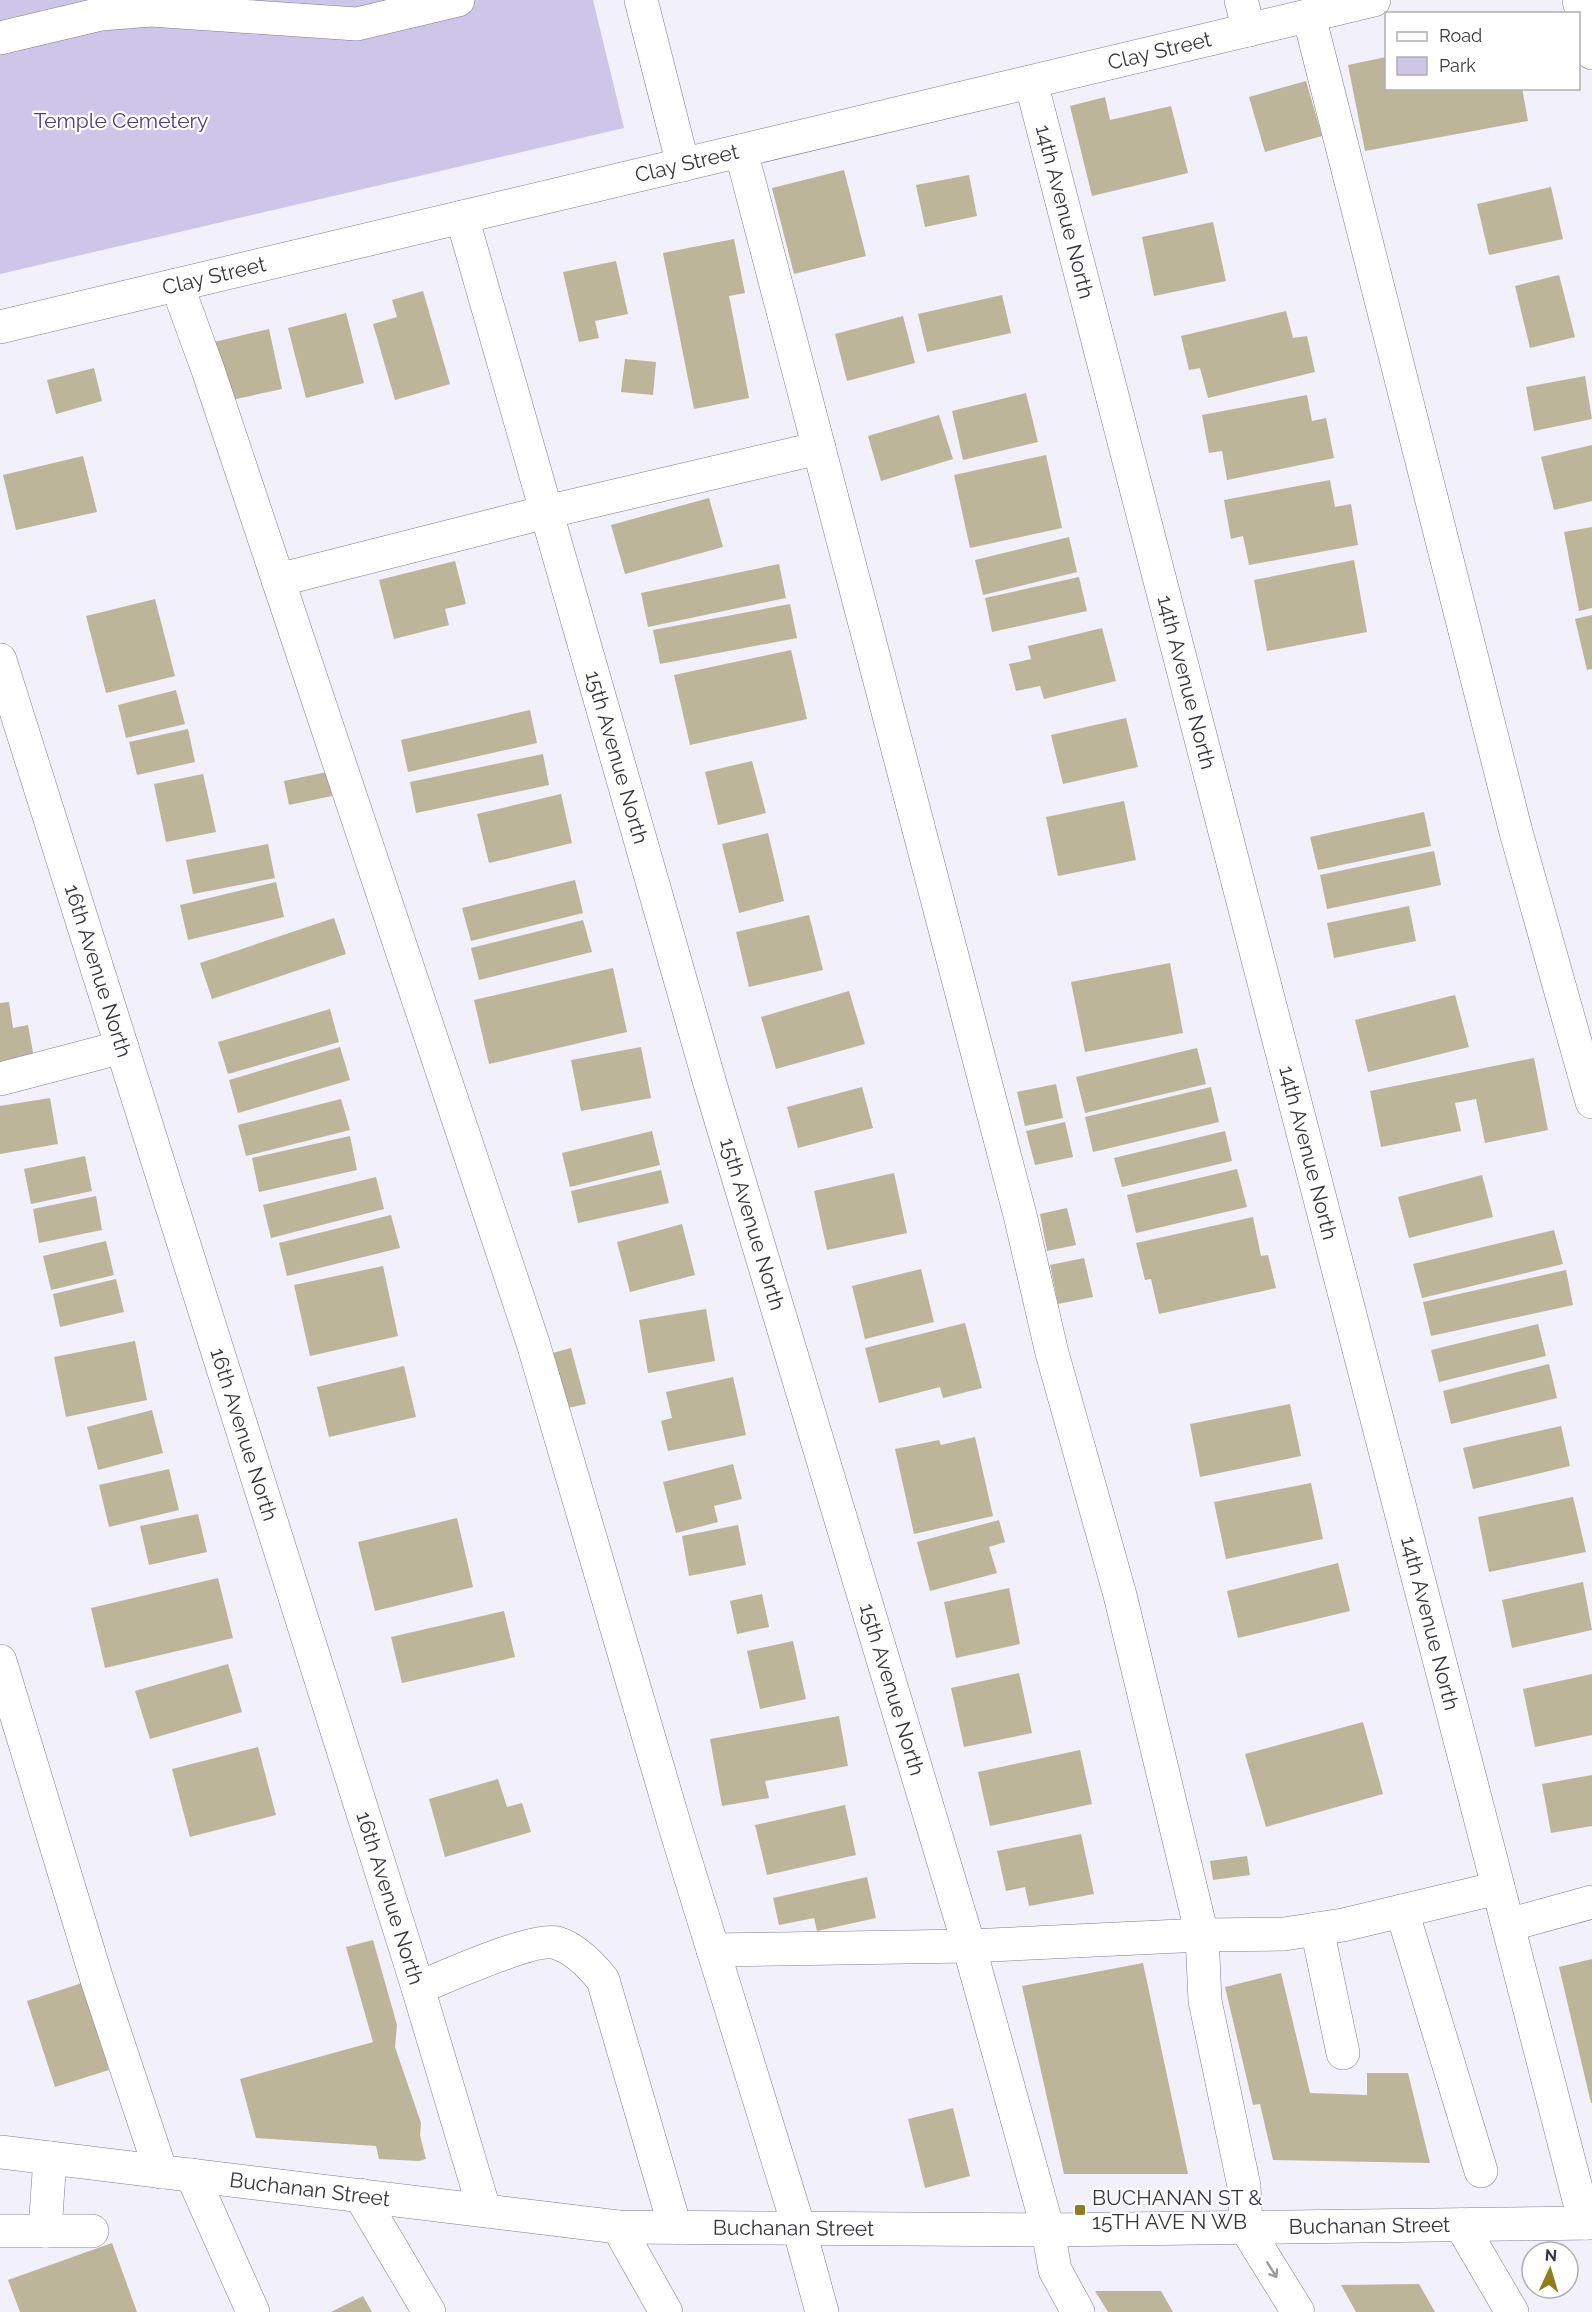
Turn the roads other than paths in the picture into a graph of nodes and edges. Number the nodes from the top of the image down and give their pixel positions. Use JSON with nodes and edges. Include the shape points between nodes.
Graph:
{"nodes":[{"id":1,"x":458,"y":0,"type":"edge"},
{"id":2,"x":641,"y":0,"type":"edge"},
{"id":3,"x":1374,"y":0,"type":"edge"},
{"id":4,"x":1579,"y":0,"type":"edge"},
{"id":5,"x":417,"y":5,"type":"edge"},
{"id":6,"x":1245,"y":15,"type":"edge"},
{"id":7,"x":1309,"y":16,"type":"junction"},
{"id":8,"x":0,"y":38,"type":"edge"},
{"id":9,"x":1592,"y":53,"type":"edge"},
{"id":10,"x":1031,"y":82,"type":"junction"},
{"id":11,"x":741,"y":151,"type":"junction"},
{"id":12,"x":683,"y":165,"type":"junction"},
{"id":13,"x":462,"y":217,"type":"junction"},
{"id":14,"x":177,"y":285,"type":"junction"},
{"id":15,"x":0,"y":327,"type":"edge"},
{"id":16,"x":819,"y":448,"type":"junction"},
{"id":17,"x":546,"y":512,"type":"junction"},
{"id":18,"x":278,"y":580,"type":"junction"},
{"id":19,"x":0,"y":660,"type":"edge"},
{"id":20,"x":122,"y":1047,"type":"junction"},
{"id":21,"x":0,"y":1079,"type":"edge"},
{"id":22,"x":1592,"y":1102,"type":"edge"},
{"id":23,"x":0,"y":1661,"type":"edge"},
{"id":24,"x":1498,"y":1888,"type":"junction"},
{"id":25,"x":1592,"y":1902,"type":"edge"},
{"id":26,"x":1402,"y":1911,"type":"junction"},
{"id":27,"x":1508,"y":1925,"type":"junction"},
{"id":28,"x":1317,"y":1929,"type":"junction"},
{"id":29,"x":1202,"y":1935,"type":"junction"},
{"id":30,"x":969,"y":1946,"type":"junction"},
{"id":31,"x":713,"y":1950,"type":"junction"},
{"id":32,"x":418,"y":1988,"type":"junction"},
{"id":33,"x":1343,"y":2053,"type":"dead end"},
{"id":34,"x":0,"y":2152,"type":"edge"},
{"id":35,"x":50,"y":2158,"type":"junction"},
{"id":36,"x":1481,"y":2171,"type":"dead end"},
{"id":37,"x":177,"y":2173,"type":"junction"},
{"id":38,"x":360,"y":2195,"type":"junction"},
{"id":39,"x":484,"y":2210,"type":"junction"},
{"id":40,"x":1588,"y":2223,"type":"edge"},
{"id":41,"x":1461,"y":2225,"type":"junction"},
{"id":42,"x":618,"y":2227,"type":"junction"},
{"id":43,"x":675,"y":2227,"type":"junction"},
{"id":44,"x":799,"y":2228,"type":"junction"},
{"id":45,"x":1246,"y":2228,"type":"junction"},
{"id":46,"x":92,"y":2230,"type":"dead end"},
{"id":47,"x":1048,"y":2230,"type":"junction"},
{"id":48,"x":0,"y":2231,"type":"edge"},
{"id":49,"x":45,"y":2231,"type":"junction"},
{"id":50,"x":253,"y":2312,"type":"edge"},
{"id":51,"x":429,"y":2312,"type":"edge"},
{"id":52,"x":666,"y":2312,"type":"edge"},
{"id":53,"x":822,"y":2312,"type":"edge"},
{"id":54,"x":1078,"y":2312,"type":"edge"},
{"id":55,"x":1298,"y":2312,"type":"edge"},
{"id":56,"x":1512,"y":2312,"type":"edge"}],
"edges":[{"from":1,"to":5,"type":"street"},
{"from":2,"to":12,"type":"street"},
{"from":3,"to":7,"type":"street","name":"Clay Street"},
{"from":4,"to":9,"type":"street"},
{"from":5,"to":8,"type":"street","via":[[357,24],[152,10],[102,14]]},
{"from":6,"to":7,"type":"street","name":"Clay Street"},
{"from":6,"to":10,"type":"street","name":"Clay Street"},
{"from":7,"to":22,"type":"street","via":[[1516,832]]},
{"from":10,"to":11,"type":"street","name":"Clay Street"},
{"from":10,"to":24,"type":"street","name":"14th Avenue North"},
{"from":11,"to":12,"type":"street","name":"Clay Street"},
{"from":11,"to":16,"type":"street"},
{"from":12,"to":13,"type":"street","name":"Clay Street"},
{"from":13,"to":14,"type":"street","name":"Clay Street"},
{"from":13,"to":17,"type":"street","name":"15th Avenue North"},
{"from":14,"to":15,"type":"street","name":"Clay Street"},
{"from":14,"to":18,"type":"street"},
{"from":16,"to":17,"type":"street"},
{"from":16,"to":29,"type":"street","via":[[1020,1215],[1052,1353],[1120,1595]]},
{"from":17,"to":18,"type":"street"},
{"from":17,"to":30,"type":"street","name":"15th Avenue North","via":[[711,1087]]},
{"from":18,"to":31,"type":"street","via":[[533,1343]]},
{"from":19,"to":20,"type":"street","name":"16th Avenue North"},
{"from":20,"to":21,"type":"street"},
{"from":20,"to":32,"type":"street","name":"16th Avenue North"},
{"from":23,"to":37,"type":"street","via":[[97,1980]]},
{"from":24,"to":26,"type":"street"},
{"from":24,"to":27,"type":"street","name":"14th Avenue North"},
{"from":25,"to":27,"type":"street"},
{"from":26,"to":28,"type":"street"},
{"from":26,"to":36,"type":"street"},
{"from":27,"to":40,"type":"street","name":"14th Avenue North"},
{"from":28,"to":29,"type":"street","via":[[1284,1934]]},
{"from":28,"to":33,"type":"street"},
{"from":29,"to":30,"type":"street"},
{"from":29,"to":45,"type":"street","via":[[1205,2001],[1244,2186]]},
{"from":30,"to":31,"type":"street"},
{"from":30,"to":47,"type":"street","name":"15th Avenue North"},
{"from":31,"to":44,"type":"street"},
{"from":32,"to":39,"type":"street","name":"16th Avenue North"},
{"from":32,"to":43,"type":"street","via":[[520,1948],[555,1942],[587,1960],[603,1980]]},
{"from":34,"to":35,"type":"street","name":"Buchanan Street"},
{"from":35,"to":37,"type":"street","name":"Buchanan Street"},
{"from":35,"to":49,"type":"street"},
{"from":37,"to":38,"type":"street","name":"Buchanan Street"},
{"from":37,"to":50,"type":"street"},
{"from":38,"to":39,"type":"street","name":"Buchanan Street"},
{"from":38,"to":51,"type":"street"},
{"from":39,"to":42,"type":"street","name":"Buchanan Street"},
{"from":40,"to":41,"type":"street","name":"Buchanan Street"},
{"from":41,"to":45,"type":"street","name":"Buchanan Street"},
{"from":41,"to":56,"type":"street"},
{"from":42,"to":43,"type":"street","name":"Buchanan Street"},
{"from":42,"to":52,"type":"street"},
{"from":43,"to":44,"type":"street","name":"Buchanan Street"},
{"from":44,"to":47,"type":"street","name":"Buchanan Street"},
{"from":44,"to":53,"type":"street"},
{"from":45,"to":47,"type":"street","name":"Buchanan Street"},
{"from":45,"to":55,"type":"street","one_way":true},
{"from":46,"to":49,"type":"street"},
{"from":47,"to":54,"type":"street","name":"15th Avenue North","via":[[1055,2270]]},
{"from":48,"to":49,"type":"street"}]}
